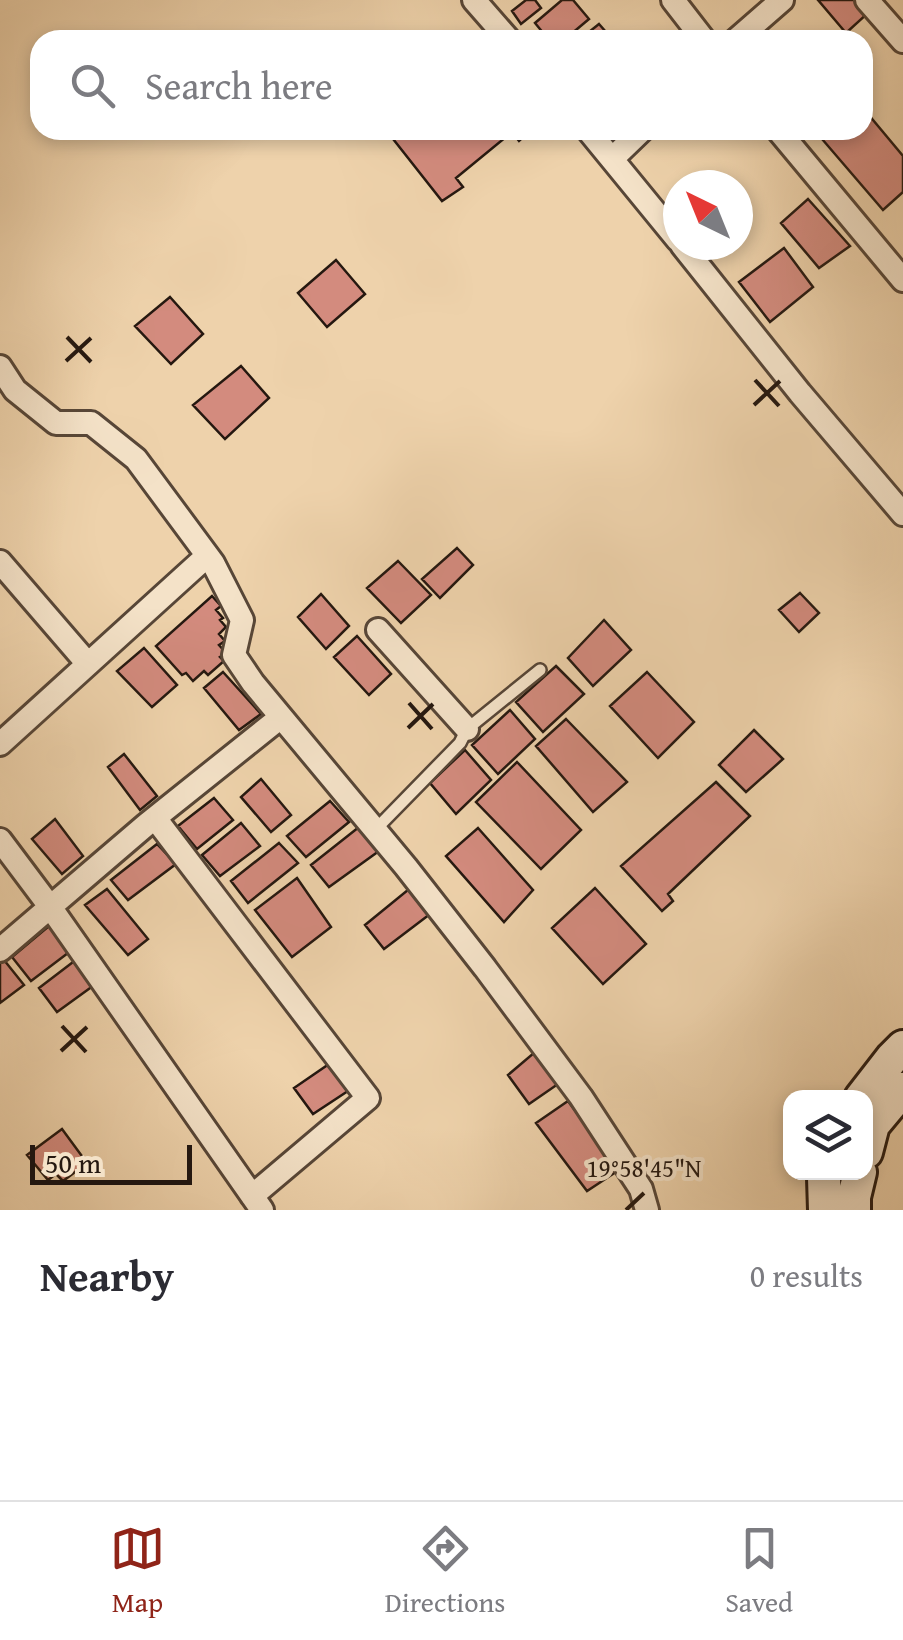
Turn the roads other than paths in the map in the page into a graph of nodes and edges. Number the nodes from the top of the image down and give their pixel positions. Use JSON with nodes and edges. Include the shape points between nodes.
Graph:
{"nodes":[{"id":1,"x":474,"y":0,"type":"edge"},
{"id":2,"x":673,"y":0,"type":"edge"},
{"id":3,"x":782,"y":0,"type":"edge"},
{"id":4,"x":867,"y":0,"type":"edge"},
{"id":5,"x":500,"y":30,"type":"edge"},
{"id":6,"x":696,"y":30,"type":"edge"},
{"id":7,"x":748,"y":30,"type":"edge"},
{"id":8,"x":903,"y":41,"type":"edge"},
{"id":9,"x":597,"y":140,"type":"edge"},
{"id":10,"x":632,"y":140,"type":"edge"},
{"id":11,"x":786,"y":140,"type":"edge"},
{"id":12,"x":613,"y":158,"type":"junction"},
{"id":13,"x":663,"y":221,"type":"edge"},
{"id":14,"x":694,"y":260,"type":"edge"},
{"id":15,"x":903,"y":280,"type":"edge"},
{"id":16,"x":0,"y":367,"type":"edge"},
{"id":17,"x":903,"y":514,"type":"edge"},
{"id":18,"x":208,"y":556,"type":"junction"},
{"id":19,"x":0,"y":562,"type":"edge"},
{"id":20,"x":378,"y":630,"type":"dead end"},
{"id":21,"x":88,"y":664,"type":"junction"},
{"id":22,"x":540,"y":670,"type":"dead end"},
{"id":23,"x":281,"y":717,"type":"junction"},
{"id":24,"x":467,"y":729,"type":"junction"},
{"id":25,"x":0,"y":744,"type":"edge"},
{"id":26,"x":155,"y":818,"type":"junction"},
{"id":27,"x":375,"y":830,"type":"junction"},
{"id":28,"x":0,"y":840,"type":"edge"},
{"id":29,"x":50,"y":908,"type":"junction"},
{"id":30,"x":0,"y":950,"type":"edge"},
{"id":31,"x":903,"y":1048,"type":"edge"},
{"id":32,"x":903,"y":1089,"type":"edge"},
{"id":33,"x":867,"y":1090,"type":"edge"},
{"id":34,"x":873,"y":1125,"type":"edge"},
{"id":35,"x":824,"y":1180,"type":"edge"},
{"id":36,"x":858,"y":1180,"type":"edge"},
{"id":37,"x":257,"y":1203,"type":"edge"},
{"id":38,"x":647,"y":1210,"type":"edge"},
{"id":39,"x":825,"y":1210,"type":"edge"},
{"id":40,"x":854,"y":1210,"type":"edge"}],
"edges":[{"from":1,"to":5,"type":"street"},
{"from":2,"to":6,"type":"street"},
{"from":3,"to":7,"type":"street"},
{"from":4,"to":8,"type":"street"},
{"from":9,"to":12,"type":"street"},
{"from":10,"to":12,"type":"street"},
{"from":11,"to":15,"type":"street"},
{"from":12,"to":13,"type":"street"},
{"from":14,"to":17,"type":"street"},
{"from":16,"to":18,"type":"street","via":[[56,423],[91,423],[136,459]]},
{"from":18,"to":21,"type":"street"},
{"from":18,"to":23,"type":"street","via":[[242,620],[234,654]]},
{"from":19,"to":21,"type":"street"},
{"from":20,"to":24,"type":"street"},
{"from":21,"to":25,"type":"street"},
{"from":22,"to":24,"type":"lane"},
{"from":23,"to":26,"type":"street"},
{"from":23,"to":27,"type":"street"},
{"from":24,"to":27,"type":"lane"},
{"from":26,"to":29,"type":"street"},
{"from":26,"to":37,"type":"street","via":[[368,1098]]},
{"from":27,"to":38,"type":"street","via":[[581,1096],[641,1188]]},
{"from":28,"to":29,"type":"street"},
{"from":29,"to":30,"type":"street"},
{"from":29,"to":37,"type":"street"},
{"from":31,"to":33,"type":"main road"},
{"from":32,"to":34,"type":"main road"},
{"from":35,"to":39,"type":"main road"},
{"from":36,"to":40,"type":"main road"}]}
